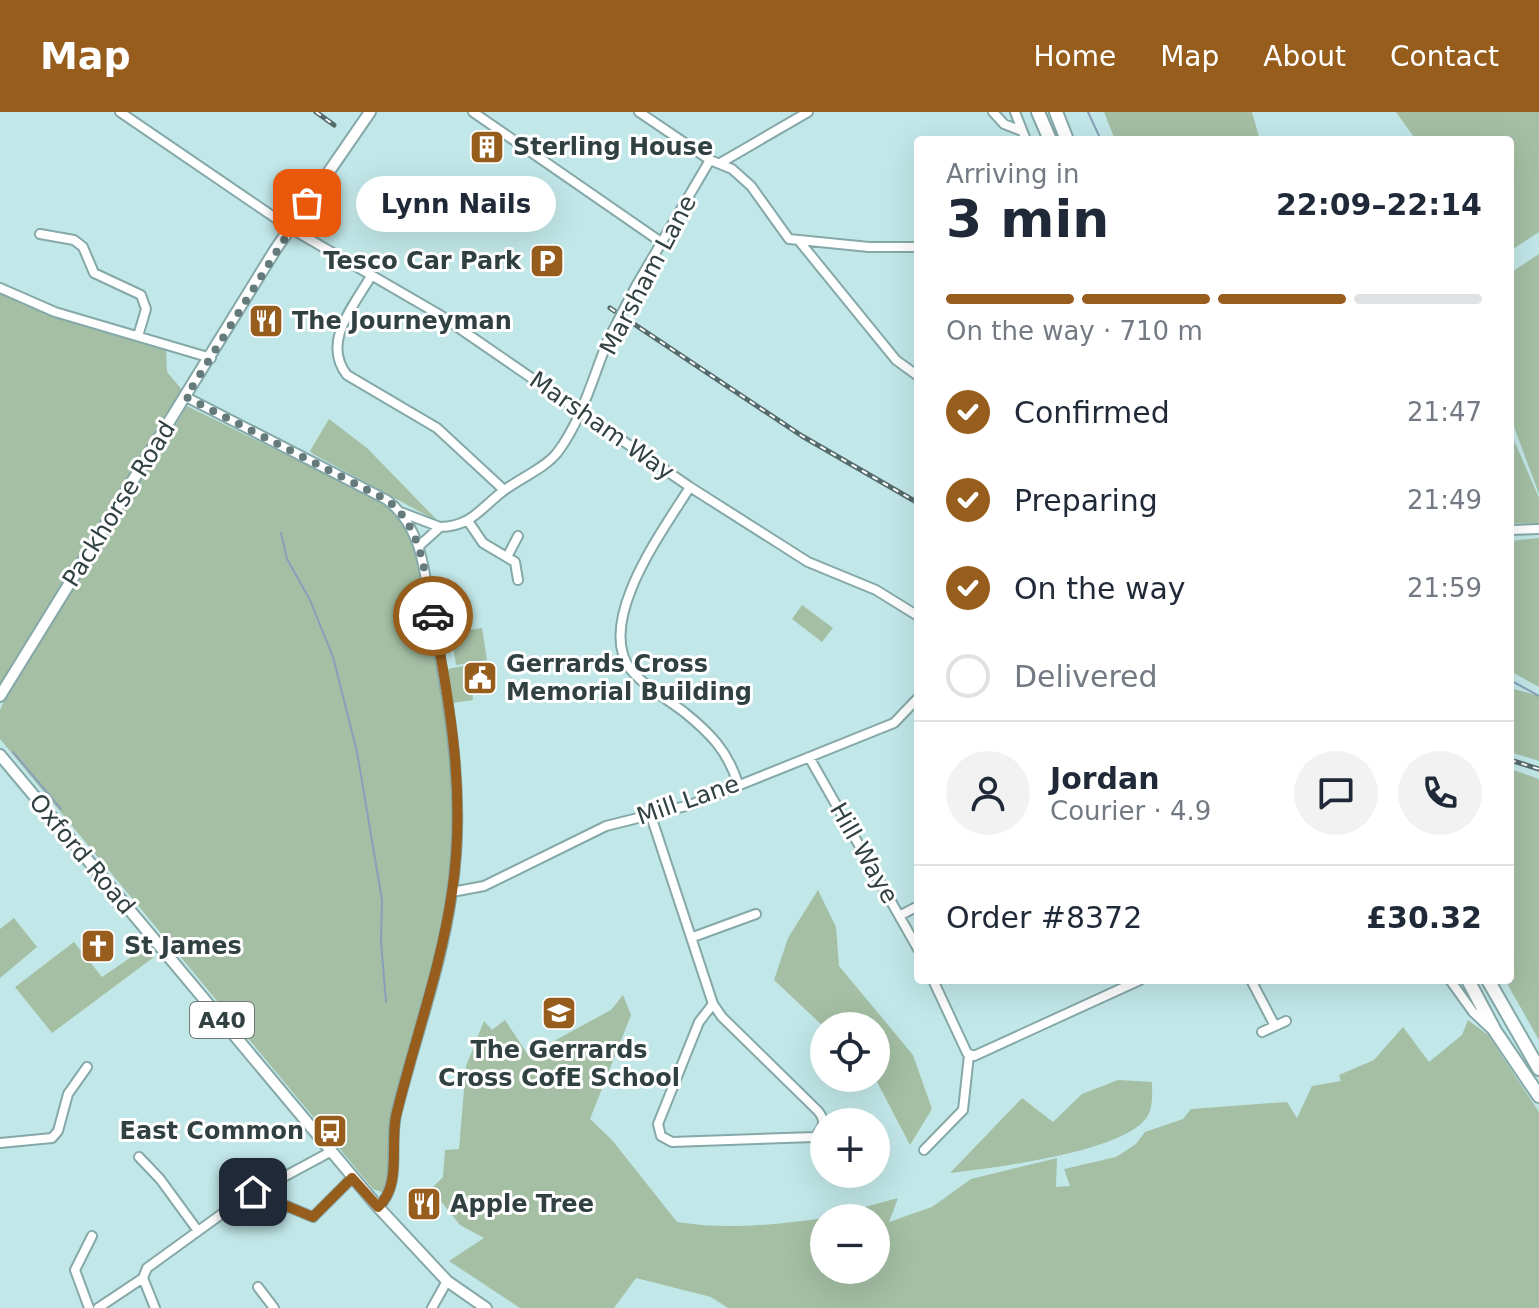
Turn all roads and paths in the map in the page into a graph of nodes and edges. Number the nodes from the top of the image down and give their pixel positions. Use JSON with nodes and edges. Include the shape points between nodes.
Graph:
{"nodes":[{"id":1,"x":120,"y":112,"type":"edge"},
{"id":2,"x":370,"y":112,"type":"edge"},
{"id":3,"x":473,"y":112,"type":"edge"},
{"id":4,"x":639,"y":112,"type":"edge"},
{"id":5,"x":808,"y":112,"type":"edge"},
{"id":6,"x":993,"y":112,"type":"edge"},
{"id":7,"x":1015,"y":112,"type":"edge"},
{"id":8,"x":1038,"y":112,"type":"edge"},
{"id":9,"x":1056,"y":112,"type":"edge"},
{"id":10,"x":1024,"y":135,"type":"edge"},
{"id":11,"x":1048,"y":136,"type":"edge"},
{"id":12,"x":1065,"y":136,"type":"edge"},
{"id":13,"x":710,"y":160,"type":"junction"},
{"id":14,"x":722,"y":162,"type":"junction"},
{"id":15,"x":290,"y":228,"type":"junction"},
{"id":16,"x":40,"y":234,"type":"dead end"},
{"id":17,"x":661,"y":242,"type":"junction"},
{"id":18,"x":800,"y":242,"type":"junction"},
{"id":19,"x":914,"y":247,"type":"edge"},
{"id":20,"x":371,"y":276,"type":"junction"},
{"id":21,"x":0,"y":288,"type":"edge"},
{"id":22,"x":138,"y":336,"type":"junction"},
{"id":23,"x":211,"y":358,"type":"junction"},
{"id":24,"x":914,"y":373,"type":"edge"},
{"id":25,"x":186,"y":397,"type":"junction"},
{"id":26,"x":579,"y":410,"type":"junction"},
{"id":27,"x":690,"y":487,"type":"junction"},
{"id":28,"x":504,"y":490,"type":"junction"},
{"id":29,"x":403,"y":513,"type":"junction"},
{"id":30,"x":468,"y":521,"type":"junction"},
{"id":31,"x":440,"y":527,"type":"junction"},
{"id":32,"x":1539,"y":529,"type":"edge"},
{"id":33,"x":1514,"y":530,"type":"edge"},
{"id":34,"x":518,"y":536,"type":"dead end"},
{"id":35,"x":419,"y":546,"type":"junction"},
{"id":36,"x":507,"y":557,"type":"junction"},
{"id":37,"x":518,"y":580,"type":"dead end"},
{"id":38,"x":914,"y":614,"type":"edge"},
{"id":39,"x":0,"y":696,"type":"edge"},
{"id":40,"x":914,"y":702,"type":"edge"},
{"id":41,"x":0,"y":755,"type":"edge"},
{"id":42,"x":809,"y":757,"type":"junction"},
{"id":43,"x":738,"y":784,"type":"junction"},
{"id":44,"x":651,"y":816,"type":"junction"},
{"id":45,"x":452,"y":892,"type":"junction"},
{"id":46,"x":914,"y":908,"type":"edge"},
{"id":47,"x":756,"y":914,"type":"dead end"},
{"id":48,"x":901,"y":915,"type":"junction"},
{"id":49,"x":693,"y":937,"type":"junction"},
{"id":50,"x":914,"y":941,"type":"edge"},
{"id":51,"x":935,"y":984,"type":"edge"},
{"id":52,"x":1131,"y":984,"type":"edge"},
{"id":53,"x":1253,"y":984,"type":"edge"},
{"id":54,"x":1453,"y":984,"type":"edge"},
{"id":55,"x":1470,"y":984,"type":"edge"},
{"id":56,"x":1490,"y":984,"type":"edge"},
{"id":57,"x":713,"y":1004,"type":"junction"},
{"id":58,"x":1286,"y":1021,"type":"dead end"},
{"id":59,"x":1275,"y":1026,"type":"junction"},
{"id":60,"x":1495,"y":1031,"type":"junction"},
{"id":61,"x":1262,"y":1032,"type":"dead end"},
{"id":62,"x":972,"y":1056,"type":"junction"},
{"id":63,"x":87,"y":1067,"type":"dead end"},
{"id":64,"x":1539,"y":1069,"type":"edge"},
{"id":65,"x":1539,"y":1096,"type":"edge"},
{"id":66,"x":815,"y":1108,"type":"edge"},
{"id":67,"x":810,"y":1139,"type":"edge"},
{"id":68,"x":0,"y":1143,"type":"edge"},
{"id":69,"x":924,"y":1150,"type":"dead end"},
{"id":70,"x":330,"y":1152,"type":"junction"},
{"id":71,"x":139,"y":1157,"type":"dead end"},
{"id":72,"x":352,"y":1178,"type":"junction"},
{"id":73,"x":253,"y":1192,"type":"junction"},
{"id":74,"x":378,"y":1207,"type":"junction"},
{"id":75,"x":313,"y":1217,"type":"junction"},
{"id":76,"x":324,"y":1221,"type":"dead end"},
{"id":77,"x":198,"y":1231,"type":"junction"},
{"id":78,"x":92,"y":1236,"type":"dead end"},
{"id":79,"x":143,"y":1278,"type":"junction"},
{"id":80,"x":447,"y":1281,"type":"junction"},
{"id":81,"x":258,"y":1287,"type":"dead end"},
{"id":82,"x":89,"y":1308,"type":"edge"},
{"id":83,"x":98,"y":1308,"type":"edge"},
{"id":84,"x":155,"y":1308,"type":"edge"},
{"id":85,"x":274,"y":1308,"type":"edge"},
{"id":86,"x":432,"y":1308,"type":"edge"},
{"id":87,"x":486,"y":1308,"type":"edge"}],
"edges":[{"from":1,"to":15,"type":"street","name":"Marsham Way"},
{"from":2,"to":15,"type":"main road","name":"Packhorse Road"},
{"from":3,"to":17,"type":"street"},
{"from":4,"to":13,"type":"street"},
{"from":5,"to":14,"type":"street"},
{"from":6,"to":10,"type":"street"},
{"from":7,"to":10,"type":"street"},
{"from":8,"to":11,"type":"highway"},
{"from":9,"to":12,"type":"highway"},
{"from":13,"to":14,"type":"street"},
{"from":13,"to":17,"type":"street","name":"Marsham Lane"},
{"from":14,"to":18,"type":"street","via":[[751,186],[789,239]]},
{"from":15,"to":20,"type":"street","name":"Marsham Way"},
{"from":15,"to":23,"type":"main road","name":"Packhorse Road"},
{"from":16,"to":22,"type":"street","via":[[74,240],[83,247],[94,273],[141,295],[146,309]]},
{"from":17,"to":26,"type":"street","name":"Marsham Lane","bridge":true,"via":[[608,340]]},
{"from":18,"to":19,"type":"street"},
{"from":18,"to":24,"type":"street","via":[[896,360]]},
{"from":20,"to":26,"type":"street","name":"Marsham Way","via":[[440,315]]},
{"from":20,"to":28,"type":"street","via":[[335,339],[339,365],[347,375],[437,428]]},
{"from":21,"to":22,"type":"street","via":[[55,312]]},
{"from":22,"to":23,"type":"street"},
{"from":23,"to":25,"type":"main road","name":"Packhorse Road"},
{"from":25,"to":29,"type":"street"},
{"from":25,"to":39,"type":"main road","name":"Packhorse Road"},
{"from":26,"to":27,"type":"street","name":"Marsham Way"},
{"from":26,"to":28,"type":"street","name":"Marsham Lane","via":[[556,454]]},
{"from":27,"to":38,"type":"street","name":"Marsham Way","via":[[808,562],[876,590]]},
{"from":27,"to":43,"type":"street","via":[[643,563],[621,616],[618,645],[631,669],[713,736],[732,762]]},
{"from":28,"to":30,"type":"street","name":"Marsham Lane"},
{"from":29,"to":31,"type":"street"},
{"from":29,"to":35,"type":"street"},
{"from":30,"to":31,"type":"street","name":"Marsham Lane"},
{"from":30,"to":36,"type":"street","via":[[483,543]]},
{"from":31,"to":35,"type":"street"},
{"from":32,"to":33,"type":"street"},
{"from":34,"to":36,"type":"street"},
{"from":35,"to":45,"type":"street","via":[[457,767]]},
{"from":36,"to":37,"type":"street","via":[[515,562]]},
{"from":40,"to":42,"type":"street","name":"Mill Lane","via":[[894,723]]},
{"from":41,"to":70,"type":"main road","name":"Oxford Road","number":"A40"},
{"from":42,"to":43,"type":"street","name":"Mill Lane"},
{"from":42,"to":48,"type":"street","name":"Hill Waye"},
{"from":43,"to":44,"type":"street","name":"Mill Lane"},
{"from":44,"to":45,"type":"street","name":"Mill Lane","via":[[606,826],[484,886]]},
{"from":44,"to":49,"type":"street"},
{"from":45,"to":74,"type":"street","via":[[396,1119],[392,1189]]},
{"from":46,"to":48,"type":"street"},
{"from":47,"to":49,"type":"street"},
{"from":48,"to":50,"type":"street","name":"Hill Waye"},
{"from":49,"to":57,"type":"street"},
{"from":51,"to":62,"type":"street"},
{"from":52,"to":62,"type":"street"},
{"from":53,"to":59,"type":"street"},
{"from":54,"to":60,"type":"street"},
{"from":55,"to":60,"type":"highway"},
{"from":56,"to":64,"type":"highway"},
{"from":57,"to":66,"type":"street"},
{"from":57,"to":67,"type":"street","via":[[699,1022],[658,1124],[661,1136],[672,1142]]},
{"from":58,"to":59,"type":"street"},
{"from":59,"to":61,"type":"street"},
{"from":60,"to":65,"type":"highway"},
{"from":62,"to":69,"type":"street","via":[[963,1110]]},
{"from":63,"to":68,"type":"street","via":[[68,1094],[52,1138]]},
{"from":70,"to":72,"type":"main road","name":"Oxford Road","number":"A40"},
{"from":70,"to":73,"type":"street"},
{"from":71,"to":77,"type":"street"},
{"from":72,"to":74,"type":"main road","name":"Oxford Road","number":"A40"},
{"from":72,"to":75,"type":"street"},
{"from":73,"to":75,"type":"street"},
{"from":73,"to":77,"type":"street"},
{"from":74,"to":80,"type":"main road","name":"Oxford Road","number":"A40"},
{"from":75,"to":76,"type":"street"},
{"from":77,"to":79,"type":"street","via":[[147,1268]]},
{"from":78,"to":82,"type":"street","via":[[75,1270]]},
{"from":79,"to":83,"type":"street"},
{"from":79,"to":84,"type":"street"},
{"from":80,"to":86,"type":"street"},
{"from":80,"to":87,"type":"main road","name":"Oxford Road","number":"A40"},
{"from":81,"to":85,"type":"street"}]}
